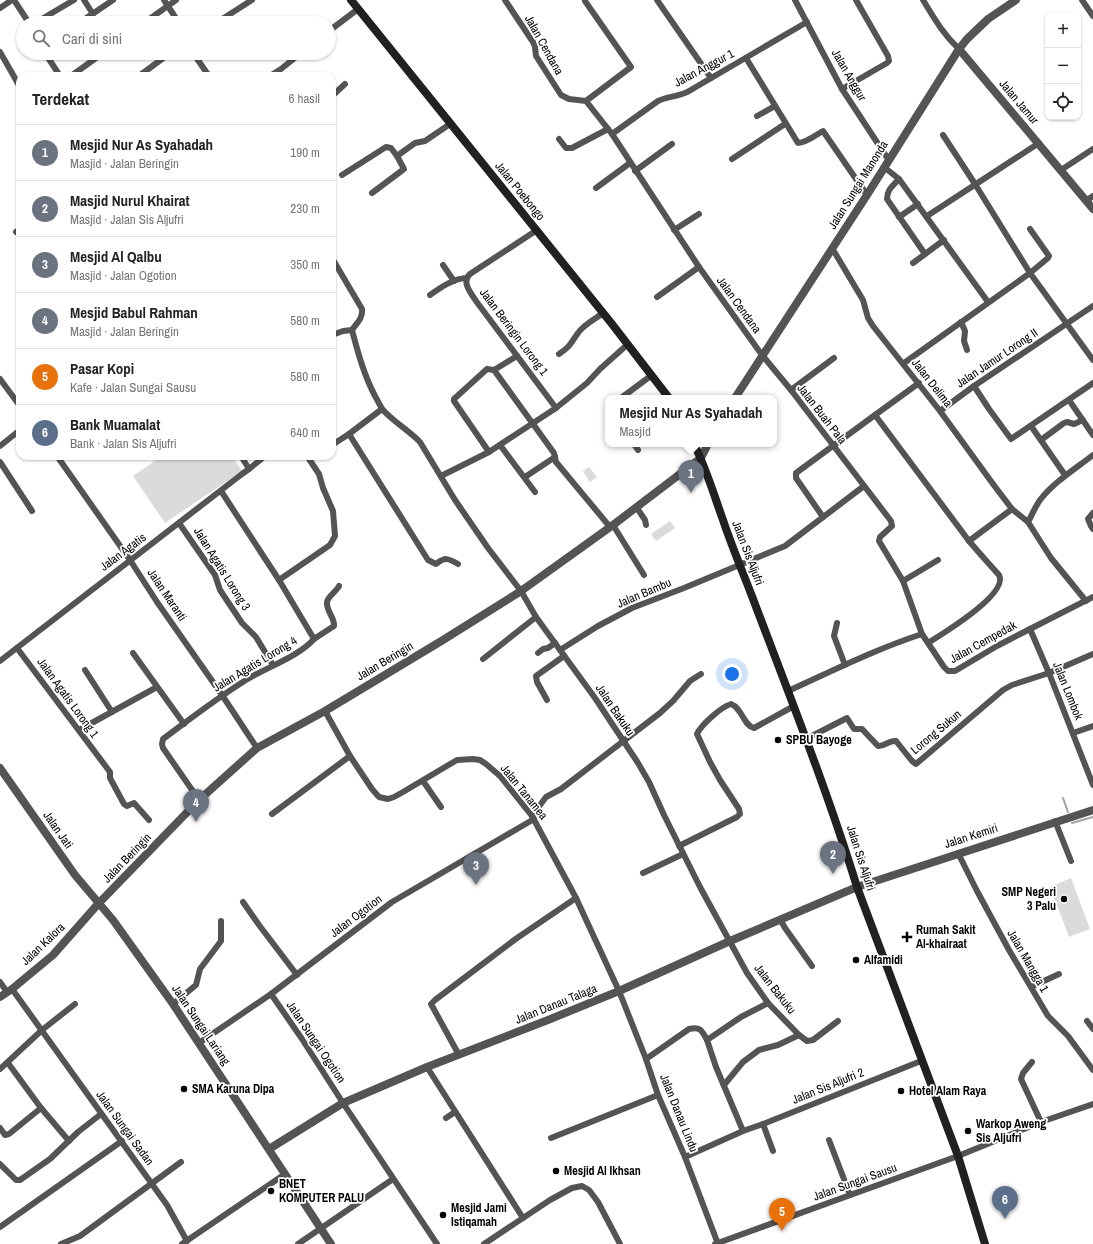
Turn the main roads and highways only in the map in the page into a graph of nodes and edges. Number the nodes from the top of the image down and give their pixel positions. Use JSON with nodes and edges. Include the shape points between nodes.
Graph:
{"nodes":[{"id":1,"x":351,"y":0,"type":"edge"},
{"id":2,"x":667,"y":395,"type":"edge"},
{"id":3,"x":696,"y":447,"type":"edge"},
{"id":4,"x":985,"y":1244,"type":"edge"}],
"edges":[{"from":1,"to":2,"type":"main road","name":"Jalan Poebongo"},
{"from":3,"to":4,"type":"main road","name":"Jalan Sis Aljufri","via":[[815,760],[857,887],[958,1156]]}]}
